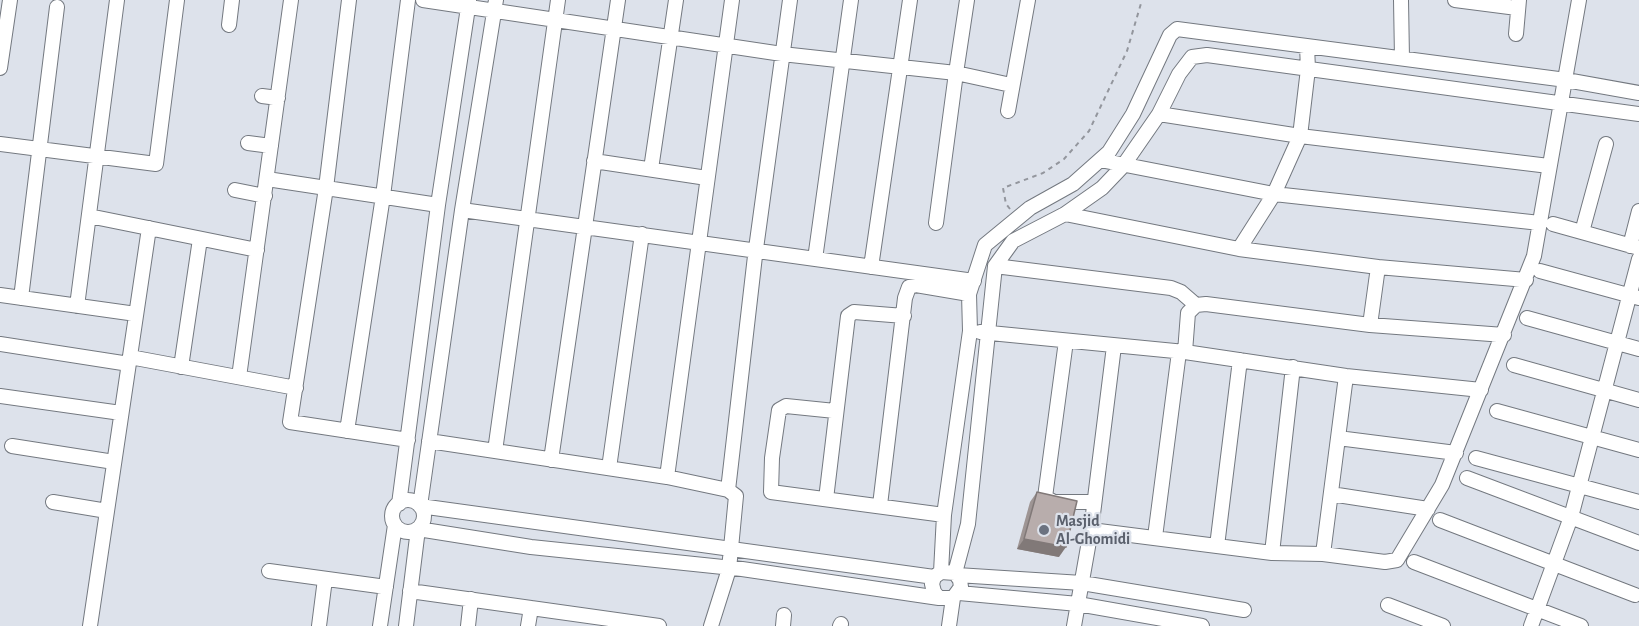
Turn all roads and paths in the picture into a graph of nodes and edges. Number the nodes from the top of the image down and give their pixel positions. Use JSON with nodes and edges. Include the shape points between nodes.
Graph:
{"nodes":[{"id":1,"x":10,"y":0,"type":"edge"},
{"id":2,"x":117,"y":0,"type":"edge"},
{"id":3,"x":177,"y":0,"type":"edge"},
{"id":4,"x":232,"y":0,"type":"edge"},
{"id":5,"x":291,"y":0,"type":"edge"},
{"id":6,"x":349,"y":0,"type":"edge"},
{"id":7,"x":408,"y":0,"type":"edge"},
{"id":8,"x":423,"y":0,"type":"edge"},
{"id":9,"x":558,"y":0,"type":"edge"},
{"id":10,"x":618,"y":0,"type":"edge"},
{"id":11,"x":676,"y":0,"type":"edge"},
{"id":12,"x":732,"y":0,"type":"edge"},
{"id":13,"x":790,"y":0,"type":"edge"},
{"id":14,"x":851,"y":0,"type":"edge"},
{"id":15,"x":910,"y":0,"type":"edge"},
{"id":16,"x":967,"y":0,"type":"edge"},
{"id":17,"x":1028,"y":0,"type":"edge"},
{"id":18,"x":1142,"y":0,"type":"edge"},
{"id":19,"x":1401,"y":0,"type":"edge"},
{"id":20,"x":1455,"y":0,"type":"edge"},
{"id":21,"x":1460,"y":0,"type":"edge"},
{"id":22,"x":1579,"y":0,"type":"edge"},
{"id":23,"x":468,"y":4,"type":"edge"},
{"id":24,"x":1518,"y":4,"type":"edge"},
{"id":25,"x":495,"y":6,"type":"edge"},
{"id":26,"x":57,"y":8,"type":"dead end"},
{"id":27,"x":556,"y":19,"type":"junction"},
{"id":28,"x":228,"y":25,"type":"dead end"},
{"id":29,"x":614,"y":29,"type":"junction"},
{"id":30,"x":1516,"y":34,"type":"dead end"},
{"id":31,"x":671,"y":36,"type":"junction"},
{"id":32,"x":725,"y":45,"type":"junction"},
{"id":33,"x":1307,"y":46,"type":"junction"},
{"id":34,"x":782,"y":54,"type":"junction"},
{"id":35,"x":1402,"y":58,"type":"junction"},
{"id":36,"x":842,"y":60,"type":"junction"},
{"id":37,"x":900,"y":66,"type":"junction"},
{"id":38,"x":0,"y":68,"type":"edge"},
{"id":39,"x":1308,"y":69,"type":"junction"},
{"id":40,"x":956,"y":73,"type":"junction"},
{"id":41,"x":1566,"y":80,"type":"junction"},
{"id":42,"x":1011,"y":85,"type":"junction"},
{"id":43,"x":1639,"y":93,"type":"edge"},
{"id":44,"x":262,"y":96,"type":"dead end"},
{"id":45,"x":278,"y":98,"type":"junction"},
{"id":46,"x":1560,"y":102,"type":"junction"},
{"id":47,"x":1008,"y":111,"type":"dead end"},
{"id":48,"x":1159,"y":114,"type":"junction"},
{"id":49,"x":1639,"y":114,"type":"edge"},
{"id":50,"x":1300,"y":136,"type":"junction"},
{"id":51,"x":248,"y":143,"type":"dead end"},
{"id":52,"x":0,"y":144,"type":"edge"},
{"id":53,"x":1606,"y":144,"type":"dead end"},
{"id":54,"x":271,"y":146,"type":"junction"},
{"id":55,"x":41,"y":147,"type":"junction"},
{"id":56,"x":97,"y":156,"type":"junction"},
{"id":57,"x":1100,"y":160,"type":"junction"},
{"id":58,"x":594,"y":161,"type":"junction"},
{"id":59,"x":1123,"y":166,"type":"junction"},
{"id":60,"x":1549,"y":166,"type":"junction"},
{"id":61,"x":651,"y":169,"type":"junction"},
{"id":62,"x":707,"y":178,"type":"junction"},
{"id":63,"x":267,"y":179,"type":"junction"},
{"id":64,"x":326,"y":188,"type":"junction"},
{"id":65,"x":235,"y":190,"type":"dead end"},
{"id":66,"x":1274,"y":194,"type":"junction"},
{"id":67,"x":265,"y":196,"type":"junction"},
{"id":68,"x":383,"y":196,"type":"junction"},
{"id":69,"x":438,"y":205,"type":"junction"},
{"id":70,"x":462,"y":210,"type":"junction"},
{"id":71,"x":1639,"y":211,"type":"edge"},
{"id":72,"x":1065,"y":214,"type":"junction"},
{"id":73,"x":89,"y":216,"type":"junction"},
{"id":74,"x":1018,"y":217,"type":"junction"},
{"id":75,"x":528,"y":218,"type":"junction"},
{"id":76,"x":1547,"y":223,"type":"junction"},
{"id":77,"x":936,"y":224,"type":"dead end"},
{"id":78,"x":584,"y":226,"type":"junction"},
{"id":79,"x":149,"y":228,"type":"junction"},
{"id":80,"x":1582,"y":232,"type":"junction"},
{"id":81,"x":642,"y":234,"type":"junction"},
{"id":82,"x":201,"y":238,"type":"junction"},
{"id":83,"x":699,"y":242,"type":"junction"},
{"id":84,"x":1635,"y":247,"type":"edge"},
{"id":85,"x":1239,"y":249,"type":"junction"},
{"id":86,"x":257,"y":250,"type":"junction"},
{"id":87,"x":756,"y":250,"type":"junction"},
{"id":88,"x":815,"y":259,"type":"junction"},
{"id":89,"x":1639,"y":259,"type":"edge"},
{"id":90,"x":995,"y":266,"type":"junction"},
{"id":91,"x":871,"y":267,"type":"junction"},
{"id":92,"x":1378,"y":267,"type":"junction"},
{"id":93,"x":1540,"y":271,"type":"dead end"},
{"id":94,"x":1526,"y":280,"type":"junction"},
{"id":95,"x":971,"y":288,"type":"junction"},
{"id":96,"x":0,"y":295,"type":"edge"},
{"id":97,"x":1634,"y":297,"type":"edge"},
{"id":98,"x":21,"y":298,"type":"junction"},
{"id":99,"x":1196,"y":305,"type":"junction"},
{"id":100,"x":77,"y":306,"type":"junction"},
{"id":101,"x":136,"y":314,"type":"junction"},
{"id":102,"x":904,"y":316,"type":"junction"},
{"id":103,"x":1527,"y":318,"type":"dead end"},
{"id":104,"x":1370,"y":325,"type":"junction"},
{"id":105,"x":970,"y":331,"type":"junction"},
{"id":106,"x":987,"y":333,"type":"junction"},
{"id":107,"x":1504,"y":335,"type":"junction"},
{"id":108,"x":1066,"y":341,"type":"junction"},
{"id":109,"x":1617,"y":343,"type":"junction"},
{"id":110,"x":0,"y":344,"type":"edge"},
{"id":111,"x":1114,"y":346,"type":"junction"},
{"id":112,"x":1639,"y":349,"type":"edge"},
{"id":113,"x":1182,"y":352,"type":"junction"},
{"id":114,"x":1240,"y":360,"type":"junction"},
{"id":115,"x":129,"y":361,"type":"junction"},
{"id":116,"x":1514,"y":365,"type":"dead end"},
{"id":117,"x":181,"y":367,"type":"junction"},
{"id":118,"x":1293,"y":367,"type":"junction"},
{"id":119,"x":1346,"y":376,"type":"junction"},
{"id":120,"x":239,"y":377,"type":"junction"},
{"id":121,"x":296,"y":387,"type":"junction"},
{"id":122,"x":1481,"y":390,"type":"junction"},
{"id":123,"x":1604,"y":390,"type":"junction"},
{"id":124,"x":0,"y":396,"type":"edge"},
{"id":125,"x":1639,"y":400,"type":"edge"},
{"id":126,"x":835,"y":411,"type":"junction"},
{"id":127,"x":1497,"y":411,"type":"dead end"},
{"id":128,"x":121,"y":413,"type":"junction"},
{"id":129,"x":411,"y":417,"type":"junction"},
{"id":130,"x":432,"y":420,"type":"junction"},
{"id":131,"x":347,"y":431,"type":"junction"},
{"id":132,"x":1592,"y":437,"type":"junction"},
{"id":133,"x":1338,"y":438,"type":"junction"},
{"id":134,"x":408,"y":440,"type":"junction"},
{"id":135,"x":429,"y":441,"type":"junction"},
{"id":136,"x":12,"y":446,"type":"dead end"},
{"id":137,"x":1639,"y":450,"type":"edge"},
{"id":138,"x":495,"y":451,"type":"junction"},
{"id":139,"x":1456,"y":453,"type":"junction"},
{"id":140,"x":1476,"y":458,"type":"dead end"},
{"id":141,"x":551,"y":460,"type":"junction"},
{"id":142,"x":114,"y":462,"type":"junction"},
{"id":143,"x":609,"y":468,"type":"junction"},
{"id":144,"x":667,"y":477,"type":"junction"},
{"id":145,"x":1467,"y":478,"type":"dead end"},
{"id":146,"x":1580,"y":486,"type":"junction"},
{"id":147,"x":728,"y":490,"type":"junction"},
{"id":148,"x":1331,"y":494,"type":"junction"},
{"id":149,"x":826,"y":499,"type":"junction"},
{"id":150,"x":53,"y":502,"type":"dead end"},
{"id":151,"x":1094,"y":502,"type":"junction"},
{"id":152,"x":1639,"y":502,"type":"edge"},
{"id":153,"x":399,"y":504,"type":"junction"},
{"id":154,"x":420,"y":506,"type":"junction"},
{"id":155,"x":880,"y":506,"type":"junction"},
{"id":156,"x":1428,"y":509,"type":"junction"},
{"id":157,"x":107,"y":511,"type":"junction"},
{"id":158,"x":944,"y":515,"type":"junction"},
{"id":159,"x":1571,"y":517,"type":"junction"},
{"id":160,"x":1440,"y":520,"type":"dead end"},
{"id":161,"x":534,"y":522,"type":"junction"},
{"id":162,"x":394,"y":525,"type":"junction"},
{"id":163,"x":418,"y":529,"type":"junction"},
{"id":164,"x":1091,"y":530,"type":"junction"},
{"id":165,"x":1155,"y":537,"type":"junction"},
{"id":166,"x":1639,"y":543,"type":"edge"},
{"id":167,"x":1217,"y":546,"type":"junction"},
{"id":168,"x":531,"y":547,"type":"junction"},
{"id":169,"x":737,"y":549,"type":"junction"},
{"id":170,"x":1272,"y":553,"type":"junction"},
{"id":171,"x":1323,"y":554,"type":"junction"},
{"id":172,"x":1414,"y":562,"type":"dead end"},
{"id":173,"x":1554,"y":564,"type":"junction"},
{"id":174,"x":735,"y":569,"type":"junction"},
{"id":175,"x":269,"y":571,"type":"dead end"},
{"id":176,"x":937,"y":574,"type":"junction"},
{"id":177,"x":956,"y":574,"type":"junction"},
{"id":178,"x":325,"y":579,"type":"junction"},
{"id":179,"x":1037,"y":580,"type":"junction"},
{"id":180,"x":1082,"y":583,"type":"junction"},
{"id":181,"x":386,"y":587,"type":"junction"},
{"id":182,"x":410,"y":591,"type":"junction"},
{"id":183,"x":1635,"y":595,"type":"dead end"},
{"id":184,"x":950,"y":596,"type":"junction"},
{"id":185,"x":471,"y":599,"type":"junction"},
{"id":186,"x":1035,"y":600,"type":"junction"},
{"id":187,"x":1078,"y":604,"type":"junction"},
{"id":188,"x":1388,"y":605,"type":"dead end"},
{"id":189,"x":531,"y":608,"type":"junction"},
{"id":190,"x":1537,"y":609,"type":"junction"},
{"id":191,"x":1244,"y":610,"type":"dead end"},
{"id":192,"x":587,"y":621,"type":"edge"},
{"id":193,"x":650,"y":625,"type":"edge"},
{"id":194,"x":90,"y":626,"type":"edge"},
{"id":195,"x":319,"y":626,"type":"edge"},
{"id":196,"x":380,"y":626,"type":"edge"},
{"id":197,"x":406,"y":626,"type":"edge"},
{"id":198,"x":468,"y":626,"type":"edge"},
{"id":199,"x":528,"y":626,"type":"edge"},
{"id":200,"x":711,"y":626,"type":"edge"},
{"id":201,"x":949,"y":626,"type":"edge"},
{"id":202,"x":1074,"y":626,"type":"edge"},
{"id":203,"x":1202,"y":626,"type":"edge"},
{"id":204,"x":1443,"y":626,"type":"edge"},
{"id":205,"x":1530,"y":626,"type":"edge"},
{"id":206,"x":1581,"y":626,"type":"edge"}],
"edges":[{"from":1,"to":38,"type":"street"},
{"from":2,"to":56,"type":"street"},
{"from":3,"to":56,"type":"street","via":[[156,164]]},
{"from":4,"to":28,"type":"street"},
{"from":5,"to":45,"type":"street"},
{"from":6,"to":64,"type":"street"},
{"from":7,"to":68,"type":"street"},
{"from":8,"to":23,"type":"street"},
{"from":9,"to":27,"type":"street"},
{"from":10,"to":29,"type":"street"},
{"from":11,"to":31,"type":"street"},
{"from":12,"to":32,"type":"street"},
{"from":13,"to":34,"type":"street"},
{"from":14,"to":36,"type":"street"},
{"from":15,"to":37,"type":"street"},
{"from":16,"to":40,"type":"street"},
{"from":17,"to":42,"type":"street"},
{"from":18,"to":74,"type":"path","via":[[1127,51],[1089,131],[1064,159],[1044,173],[1003,188],[1006,204]]},
{"from":19,"to":35,"type":"street"},
{"from":20,"to":21,"type":"street"},
{"from":21,"to":24,"type":"street"},
{"from":22,"to":41,"type":"street"},
{"from":23,"to":25,"type":"street"},
{"from":23,"to":69,"type":"street"},
{"from":24,"to":30,"type":"street"},
{"from":25,"to":27,"type":"street"},
{"from":25,"to":70,"type":"street"},
{"from":26,"to":55,"type":"street"},
{"from":27,"to":29,"type":"street"},
{"from":27,"to":75,"type":"street"},
{"from":29,"to":31,"type":"street"},
{"from":29,"to":58,"type":"street"},
{"from":31,"to":32,"type":"street"},
{"from":31,"to":61,"type":"street"},
{"from":32,"to":34,"type":"street"},
{"from":32,"to":62,"type":"street"},
{"from":33,"to":35,"type":"street"},
{"from":33,"to":39,"type":"street"},
{"from":33,"to":57,"type":"street","via":[[1177,29],[1170,35],[1133,114]]},
{"from":34,"to":36,"type":"street"},
{"from":34,"to":87,"type":"street"},
{"from":35,"to":41,"type":"street"},
{"from":36,"to":37,"type":"street"},
{"from":36,"to":88,"type":"street"},
{"from":37,"to":40,"type":"street"},
{"from":37,"to":91,"type":"street"},
{"from":39,"to":46,"type":"street"},
{"from":39,"to":48,"type":"street","via":[[1208,55],[1192,57]]},
{"from":39,"to":50,"type":"street"},
{"from":40,"to":42,"type":"street"},
{"from":40,"to":77,"type":"street"},
{"from":41,"to":43,"type":"street"},
{"from":41,"to":46,"type":"street"},
{"from":42,"to":47,"type":"street"},
{"from":44,"to":45,"type":"street"},
{"from":45,"to":54,"type":"street"},
{"from":46,"to":49,"type":"street"},
{"from":46,"to":60,"type":"street"},
{"from":48,"to":50,"type":"street"},
{"from":48,"to":59,"type":"street"},
{"from":50,"to":60,"type":"street"},
{"from":50,"to":66,"type":"street"},
{"from":51,"to":54,"type":"street"},
{"from":52,"to":55,"type":"street"},
{"from":53,"to":80,"type":"street"},
{"from":54,"to":63,"type":"street"},
{"from":55,"to":56,"type":"street"},
{"from":55,"to":98,"type":"street"},
{"from":56,"to":73,"type":"street"},
{"from":57,"to":59,"type":"street"},
{"from":57,"to":74,"type":"street","via":[[1073,184]]},
{"from":58,"to":61,"type":"street"},
{"from":58,"to":78,"type":"street"},
{"from":59,"to":66,"type":"street"},
{"from":59,"to":72,"type":"street","via":[[1102,188]]},
{"from":60,"to":76,"type":"street"},
{"from":61,"to":62,"type":"street"},
{"from":62,"to":83,"type":"street"},
{"from":63,"to":64,"type":"street"},
{"from":63,"to":67,"type":"street"},
{"from":64,"to":68,"type":"street"},
{"from":64,"to":121,"type":"street"},
{"from":65,"to":67,"type":"street"},
{"from":66,"to":76,"type":"street"},
{"from":66,"to":85,"type":"street"},
{"from":67,"to":86,"type":"street"},
{"from":68,"to":69,"type":"street"},
{"from":68,"to":131,"type":"street"},
{"from":69,"to":129,"type":"street"},
{"from":70,"to":75,"type":"street"},
{"from":70,"to":130,"type":"street"},
{"from":71,"to":84,"type":"street"},
{"from":72,"to":85,"type":"street"},
{"from":72,"to":90,"type":"street","via":[[1013,241]]},
{"from":73,"to":79,"type":"street"},
{"from":73,"to":100,"type":"street"},
{"from":74,"to":95,"type":"street","via":[[985,245]]},
{"from":75,"to":78,"type":"street"},
{"from":75,"to":138,"type":"street"},
{"from":76,"to":80,"type":"street"},
{"from":76,"to":94,"type":"street"},
{"from":78,"to":81,"type":"street"},
{"from":78,"to":141,"type":"street"},
{"from":79,"to":82,"type":"street"},
{"from":79,"to":101,"type":"street"},
{"from":80,"to":84,"type":"street"},
{"from":81,"to":83,"type":"street"},
{"from":81,"to":143,"type":"street"},
{"from":82,"to":86,"type":"street"},
{"from":82,"to":117,"type":"street"},
{"from":83,"to":87,"type":"street"},
{"from":83,"to":144,"type":"street"},
{"from":85,"to":92,"type":"street"},
{"from":86,"to":120,"type":"street"},
{"from":87,"to":88,"type":"street"},
{"from":87,"to":147,"type":"street"},
{"from":88,"to":91,"type":"street"},
{"from":89,"to":97,"type":"street"},
{"from":90,"to":99,"type":"street","via":[[1171,288]]},
{"from":90,"to":106,"type":"street"},
{"from":91,"to":95,"type":"street"},
{"from":92,"to":94,"type":"street"},
{"from":92,"to":104,"type":"street"},
{"from":93,"to":97,"type":"street"},
{"from":94,"to":107,"type":"street"},
{"from":95,"to":102,"type":"street","via":[[913,286],[905,298]]},
{"from":95,"to":105,"type":"street"},
{"from":96,"to":98,"type":"street"},
{"from":97,"to":109,"type":"street"},
{"from":98,"to":100,"type":"street"},
{"from":99,"to":104,"type":"street"},
{"from":99,"to":113,"type":"street","via":[[1188,313]]},
{"from":100,"to":101,"type":"street"},
{"from":101,"to":115,"type":"street"},
{"from":102,"to":126,"type":"street","via":[[850,313]]},
{"from":102,"to":155,"type":"street"},
{"from":103,"to":109,"type":"street"},
{"from":104,"to":107,"type":"street"},
{"from":105,"to":106,"type":"street"},
{"from":105,"to":158,"type":"street"},
{"from":106,"to":108,"type":"street"},
{"from":106,"to":177,"type":"street","via":[[968,524]]},
{"from":107,"to":122,"type":"street"},
{"from":108,"to":111,"type":"street"},
{"from":108,"to":151,"type":"street","via":[[1045,497],[1054,502]]},
{"from":109,"to":112,"type":"street"},
{"from":109,"to":123,"type":"street"},
{"from":110,"to":115,"type":"street"},
{"from":111,"to":113,"type":"street"},
{"from":111,"to":151,"type":"street"},
{"from":113,"to":114,"type":"street"},
{"from":113,"to":165,"type":"street"},
{"from":114,"to":118,"type":"street"},
{"from":114,"to":167,"type":"street"},
{"from":115,"to":117,"type":"street"},
{"from":115,"to":128,"type":"street"},
{"from":116,"to":123,"type":"street"},
{"from":117,"to":120,"type":"street"},
{"from":118,"to":119,"type":"street"},
{"from":118,"to":170,"type":"street"},
{"from":119,"to":122,"type":"street"},
{"from":119,"to":133,"type":"street"},
{"from":120,"to":121,"type":"street"},
{"from":121,"to":131,"type":"street","via":[[290,422]]},
{"from":122,"to":139,"type":"street"},
{"from":123,"to":125,"type":"street"},
{"from":123,"to":132,"type":"street"},
{"from":124,"to":128,"type":"street"},
{"from":126,"to":149,"type":"street"},
{"from":126,"to":149,"type":"street","via":[[782,407],[772,458],[771,492]]},
{"from":127,"to":132,"type":"street"},
{"from":128,"to":142,"type":"street"},
{"from":129,"to":130,"type":"street"},
{"from":129,"to":134,"type":"street"},
{"from":130,"to":135,"type":"street"},
{"from":131,"to":134,"type":"street"},
{"from":132,"to":137,"type":"street"},
{"from":132,"to":146,"type":"street"},
{"from":133,"to":139,"type":"street"},
{"from":133,"to":148,"type":"street"},
{"from":134,"to":153,"type":"street"},
{"from":135,"to":138,"type":"street"},
{"from":135,"to":154,"type":"street"},
{"from":136,"to":142,"type":"street"},
{"from":138,"to":141,"type":"street"},
{"from":139,"to":156,"type":"street"},
{"from":140,"to":146,"type":"street"},
{"from":141,"to":143,"type":"street"},
{"from":142,"to":157,"type":"street"},
{"from":143,"to":144,"type":"street"},
{"from":144,"to":147,"type":"street"},
{"from":145,"to":159,"type":"street"},
{"from":146,"to":152,"type":"street"},
{"from":146,"to":159,"type":"street"},
{"from":147,"to":169,"type":"street","via":[[736,496]]},
{"from":148,"to":156,"type":"street"},
{"from":148,"to":171,"type":"street"},
{"from":149,"to":155,"type":"street"},
{"from":150,"to":157,"type":"street"},
{"from":151,"to":164,"type":"street"},
{"from":153,"to":154,"type":"street","via":[[410,500]]},
{"from":153,"to":162,"type":"street","via":[[392,514]]},
{"from":154,"to":161,"type":"street"},
{"from":154,"to":163,"type":"street","via":[[424,517]]},
{"from":155,"to":158,"type":"street"},
{"from":156,"to":171,"type":"street","via":[[1401,555],[1392,562]]},
{"from":157,"to":194,"type":"street"},
{"from":158,"to":176,"type":"street"},
{"from":159,"to":166,"type":"street"},
{"from":159,"to":173,"type":"street"},
{"from":160,"to":173,"type":"street"},
{"from":161,"to":168,"type":"street"},
{"from":161,"to":169,"type":"street"},
{"from":162,"to":163,"type":"street","via":[[404,532]]},
{"from":162,"to":181,"type":"street"},
{"from":163,"to":168,"type":"street"},
{"from":163,"to":182,"type":"street"},
{"from":164,"to":165,"type":"street"},
{"from":164,"to":180,"type":"street"},
{"from":165,"to":167,"type":"street"},
{"from":167,"to":170,"type":"street"},
{"from":168,"to":174,"type":"street"},
{"from":169,"to":174,"type":"street"},
{"from":169,"to":176,"type":"street"},
{"from":170,"to":171,"type":"street"},
{"from":172,"to":190,"type":"street"},
{"from":173,"to":183,"type":"street"},
{"from":173,"to":190,"type":"street"},
{"from":174,"to":184,"type":"street"},
{"from":174,"to":200,"type":"street"},
{"from":175,"to":178,"type":"street"},
{"from":176,"to":177,"type":"street"},
{"from":176,"to":184,"type":"street","via":[[932,584],[934,592]]},
{"from":177,"to":179,"type":"street"},
{"from":177,"to":184,"type":"street","via":[[961,587]]},
{"from":178,"to":181,"type":"street"},
{"from":178,"to":195,"type":"street"},
{"from":179,"to":180,"type":"street"},
{"from":179,"to":186,"type":"street"},
{"from":180,"to":187,"type":"street"},
{"from":180,"to":191,"type":"street"},
{"from":181,"to":196,"type":"street"},
{"from":182,"to":185,"type":"street"},
{"from":182,"to":197,"type":"street"},
{"from":184,"to":186,"type":"street"},
{"from":184,"to":201,"type":"street"},
{"from":185,"to":189,"type":"street"},
{"from":185,"to":198,"type":"street"},
{"from":186,"to":187,"type":"street"},
{"from":187,"to":202,"type":"street"},
{"from":187,"to":203,"type":"street"},
{"from":188,"to":204,"type":"street"},
{"from":189,"to":192,"type":"street"},
{"from":189,"to":199,"type":"street"},
{"from":190,"to":205,"type":"street"},
{"from":190,"to":206,"type":"street"},
{"from":192,"to":193,"type":"street"}]}
